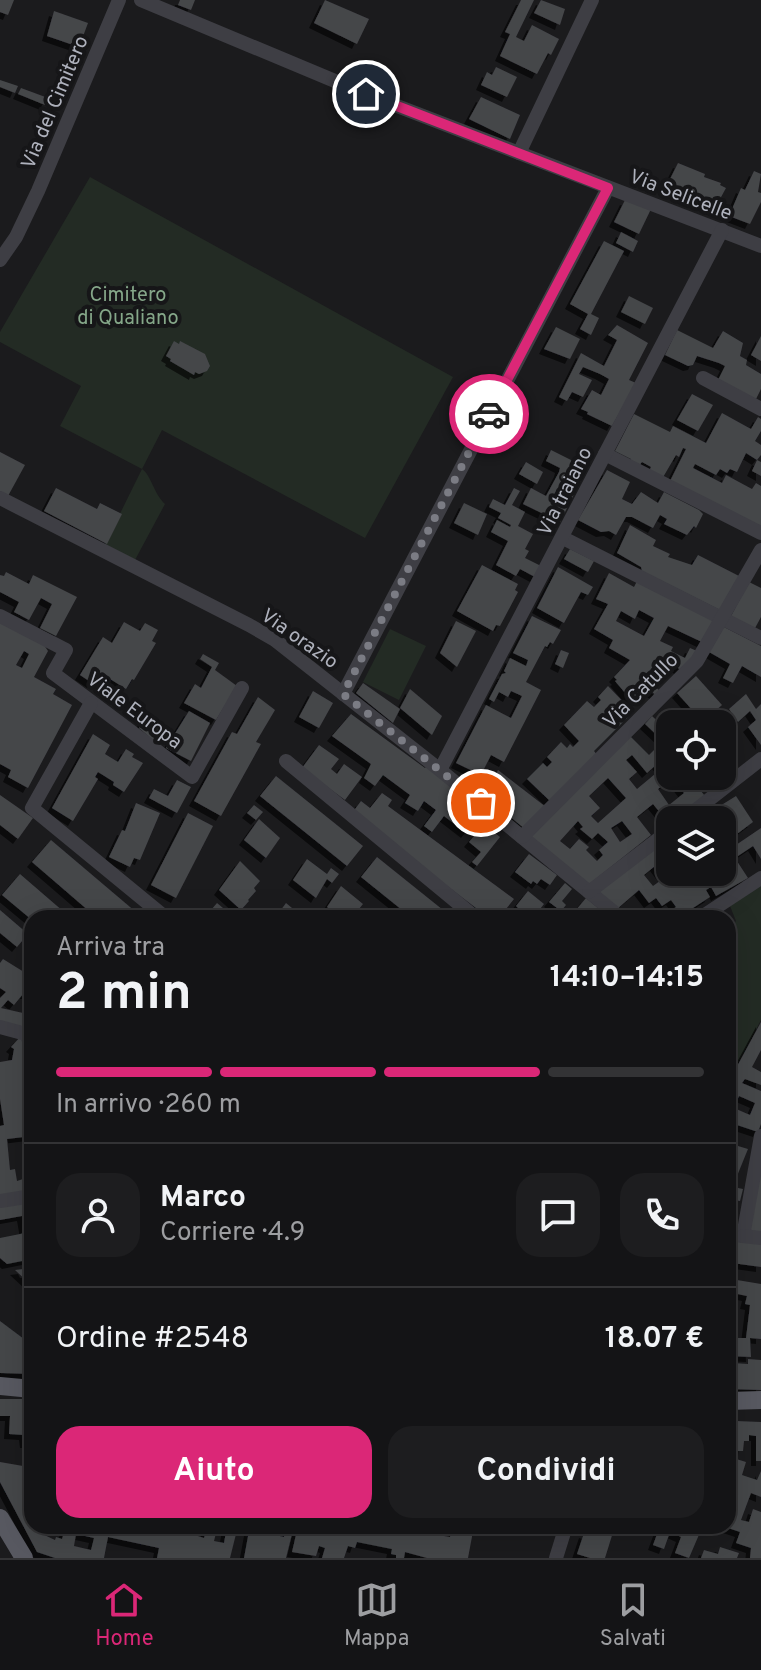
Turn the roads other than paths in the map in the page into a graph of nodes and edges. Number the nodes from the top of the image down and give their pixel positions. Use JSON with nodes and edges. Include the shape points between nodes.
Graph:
{"nodes":[{"id":1,"x":119,"y":0,"type":"edge"},
{"id":2,"x":141,"y":0,"type":"edge"},
{"id":3,"x":592,"y":0,"type":"edge"},
{"id":4,"x":519,"y":153,"type":"junction"},
{"id":5,"x":608,"y":188,"type":"junction"},
{"id":6,"x":722,"y":230,"type":"junction"},
{"id":7,"x":761,"y":246,"type":"edge"},
{"id":8,"x":0,"y":260,"type":"edge"},
{"id":9,"x":703,"y":378,"type":"dead end"},
{"id":10,"x":761,"y":409,"type":"edge"},
{"id":11,"x":605,"y":454,"type":"junction"},
{"id":12,"x":0,"y":498,"type":"edge"},
{"id":13,"x":761,"y":533,"type":"edge"},
{"id":14,"x":563,"y":538,"type":"junction"},
{"id":15,"x":761,"y":550,"type":"edge"},
{"id":16,"x":0,"y":616,"type":"edge"},
{"id":17,"x":722,"y":618,"type":"junction"},
{"id":18,"x":761,"y":638,"type":"edge"},
{"id":19,"x":242,"y":688,"type":"dead end"},
{"id":20,"x":343,"y":694,"type":"junction"},
{"id":21,"x":91,"y":703,"type":"junction"},
{"id":22,"x":761,"y":759,"type":"edge"},
{"id":23,"x":286,"y":761,"type":"dead end"},
{"id":24,"x":440,"y":770,"type":"junction"},
{"id":25,"x":701,"y":806,"type":"edge"},
{"id":26,"x":522,"y":837,"type":"junction"},
{"id":27,"x":656,"y":841,"type":"edge"},
{"id":28,"x":761,"y":878,"type":"edge"},
{"id":29,"x":589,"y":892,"type":"junction"},
{"id":30,"x":156,"y":910,"type":"edge"},
{"id":31,"x":466,"y":910,"type":"edge"},
{"id":32,"x":611,"y":910,"type":"edge"},
{"id":33,"x":712,"y":910,"type":"edge"},
{"id":34,"x":0,"y":1027,"type":"edge"},
{"id":35,"x":24,"y":1033,"type":"edge"},
{"id":36,"x":761,"y":1136,"type":"edge"},
{"id":37,"x":24,"y":1197,"type":"edge"},
{"id":38,"x":0,"y":1201,"type":"edge"},
{"id":39,"x":736,"y":1231,"type":"edge"},
{"id":40,"x":736,"y":1235,"type":"edge"},
{"id":41,"x":761,"y":1238,"type":"edge"},
{"id":42,"x":0,"y":1386,"type":"edge"},
{"id":43,"x":24,"y":1388,"type":"edge"},
{"id":44,"x":761,"y":1400,"type":"edge"},
{"id":45,"x":736,"y":1401,"type":"edge"},
{"id":46,"x":0,"y":1518,"type":"edge"},
{"id":47,"x":564,"y":1534,"type":"edge"},
{"id":48,"x":24,"y":1558,"type":"edge"},
{"id":49,"x":556,"y":1558,"type":"edge"}],
"edges":[{"from":1,"to":8,"type":"street","name":"Via del Cimitero","via":[[38,191]]},
{"from":2,"to":4,"type":"street","name":"Via Selicelle"},
{"from":3,"to":4,"type":"street"},
{"from":4,"to":5,"type":"street","name":"Via Selicelle"},
{"from":5,"to":6,"type":"street","name":"Via Selicelle"},
{"from":5,"to":20,"type":"street"},
{"from":6,"to":7,"type":"street","name":"Via Selicelle"},
{"from":6,"to":11,"type":"street","name":"Via traiano"},
{"from":9,"to":10,"type":"street"},
{"from":11,"to":13,"type":"street"},
{"from":11,"to":14,"type":"street","name":"Via traiano"},
{"from":12,"to":20,"type":"street","name":"Via orazio","via":[[249,625]]},
{"from":14,"to":17,"type":"street"},
{"from":14,"to":24,"type":"street","name":"Via traiano"},
{"from":15,"to":17,"type":"street","name":"Via Catullo"},
{"from":16,"to":21,"type":"street","name":"Viale Europa","via":[[66,650],[53,673]]},
{"from":17,"to":18,"type":"street"},
{"from":17,"to":26,"type":"street","name":"Via Catullo","via":[[697,661]]},
{"from":19,"to":21,"type":"street","name":"Viale Europa","via":[[192,777]]},
{"from":20,"to":24,"type":"street","name":"Via orazio"},
{"from":21,"to":30,"type":"street","via":[[32,808]]},
{"from":22,"to":25,"type":"street"},
{"from":23,"to":31,"type":"street"},
{"from":24,"to":26,"type":"street","name":"Via orazio"},
{"from":26,"to":29,"type":"street","name":"Via orazio"},
{"from":27,"to":29,"type":"street"},
{"from":28,"to":33,"type":"street"},
{"from":29,"to":32,"type":"street","name":"Via orazio"},
{"from":34,"to":35,"type":"street"},
{"from":36,"to":39,"type":"street"},
{"from":37,"to":38,"type":"street"},
{"from":40,"to":41,"type":"street"},
{"from":42,"to":43,"type":"main road"},
{"from":44,"to":45,"type":"main road"},
{"from":46,"to":48,"type":"main road"},
{"from":47,"to":49,"type":"street"}]}
